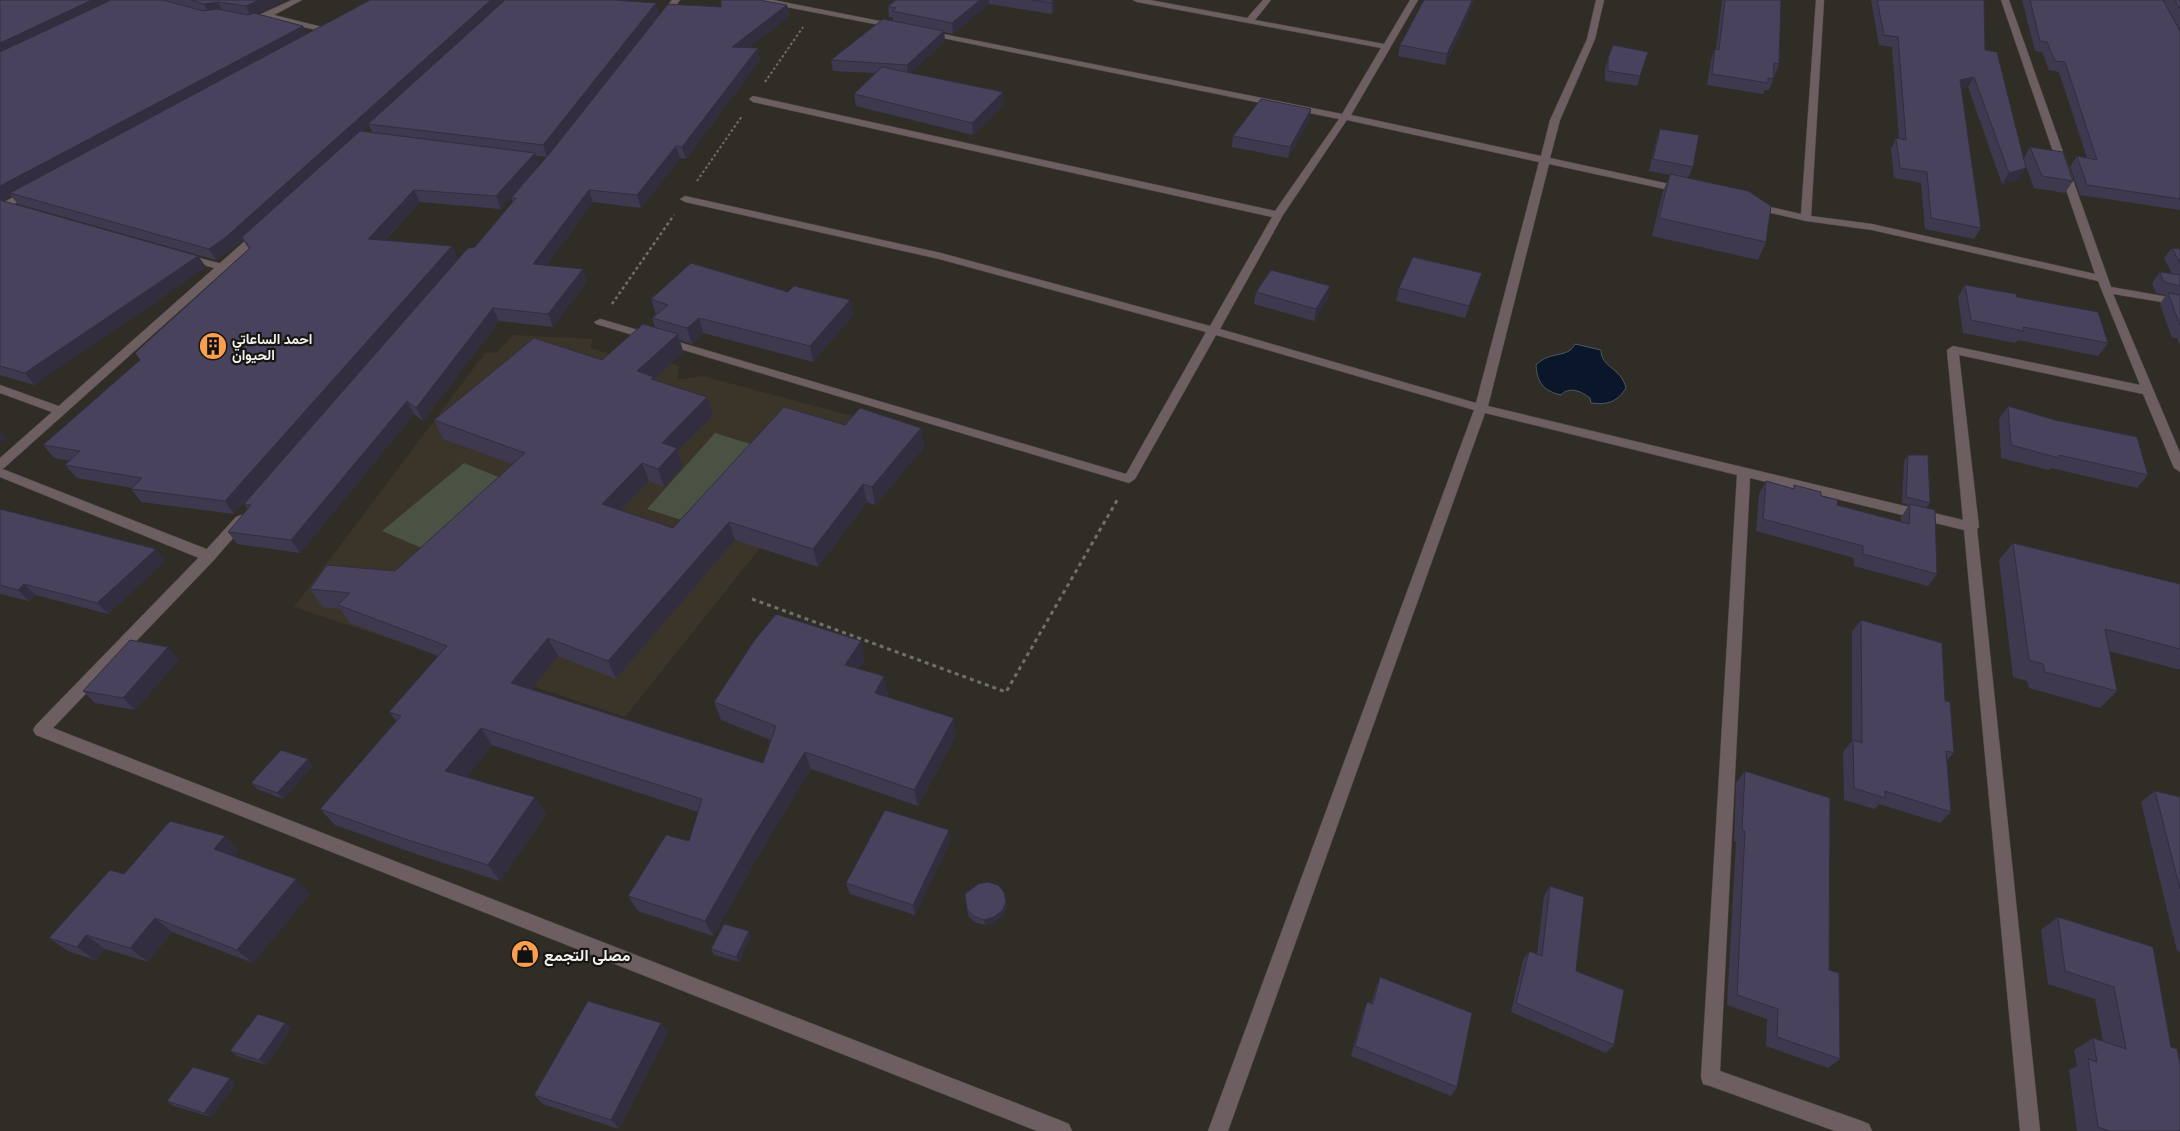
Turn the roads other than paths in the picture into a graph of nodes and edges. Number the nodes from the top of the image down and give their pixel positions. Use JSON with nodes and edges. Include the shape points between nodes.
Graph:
{"nodes":[{"id":1,"x":298,"y":0,"type":"edge"},
{"id":2,"x":676,"y":0,"type":"edge"},
{"id":3,"x":761,"y":0,"type":"edge"},
{"id":4,"x":1137,"y":0,"type":"edge"},
{"id":5,"x":1266,"y":0,"type":"edge"},
{"id":6,"x":1414,"y":0,"type":"edge"},
{"id":7,"x":1600,"y":0,"type":"edge"},
{"id":8,"x":1820,"y":0,"type":"edge"},
{"id":9,"x":2005,"y":0,"type":"edge"},
{"id":10,"x":266,"y":16,"type":"junction"},
{"id":11,"x":238,"y":19,"type":"edge"},
{"id":12,"x":1249,"y":21,"type":"junction"},
{"id":13,"x":901,"y":28,"type":"edge"},
{"id":14,"x":652,"y":31,"type":"edge"},
{"id":15,"x":921,"y":31,"type":"edge"},
{"id":16,"x":318,"y":36,"type":"edge"},
{"id":17,"x":1388,"y":47,"type":"junction"},
{"id":18,"x":754,"y":99,"type":"road end"},
{"id":19,"x":1345,"y":117,"type":"junction"},
{"id":20,"x":1545,"y":159,"type":"junction"},
{"id":21,"x":40,"y":187,"type":"edge"},
{"id":22,"x":1690,"y":192,"type":"edge"},
{"id":23,"x":685,"y":198,"type":"road end"},
{"id":24,"x":1738,"y":203,"type":"edge"},
{"id":25,"x":2,"y":207,"type":"edge"},
{"id":26,"x":24,"y":211,"type":"edge"},
{"id":27,"x":1278,"y":215,"type":"junction"},
{"id":28,"x":1806,"y":218,"type":"junction"},
{"id":29,"x":264,"y":228,"type":"edge"},
{"id":30,"x":175,"y":254,"type":"edge"},
{"id":31,"x":222,"y":267,"type":"junction"},
{"id":32,"x":2105,"y":284,"type":"junction"},
{"id":33,"x":2180,"y":302,"type":"edge"},
{"id":34,"x":600,"y":322,"type":"road end"},
{"id":35,"x":1212,"y":330,"type":"junction"},
{"id":36,"x":0,"y":389,"type":"edge"},
{"id":37,"x":2149,"y":391,"type":"junction"},
{"id":38,"x":1481,"y":408,"type":"junction"},
{"id":39,"x":60,"y":411,"type":"junction"},
{"id":40,"x":0,"y":465,"type":"edge"},
{"id":41,"x":2180,"y":468,"type":"edge"},
{"id":42,"x":0,"y":472,"type":"edge"},
{"id":43,"x":1744,"y":472,"type":"junction"},
{"id":44,"x":248,"y":512,"type":"edge"},
{"id":45,"x":1972,"y":527,"type":"junction"},
{"id":46,"x":209,"y":556,"type":"junction"},
{"id":47,"x":1062,"y":1131,"type":"edge"},
{"id":48,"x":1218,"y":1131,"type":"edge"},
{"id":49,"x":1862,"y":1131,"type":"edge"},
{"id":50,"x":2030,"y":1131,"type":"edge"}],
"edges":[{"from":1,"to":10,"type":"street"},
{"from":2,"to":14,"type":"street"},
{"from":3,"to":13,"type":"street","via":[[818,7]]},
{"from":4,"to":12,"type":"street"},
{"from":5,"to":12,"type":"street"},
{"from":6,"to":17,"type":"street"},
{"from":7,"to":20,"type":"street","via":[[1591,39],[1555,120]]},
{"from":8,"to":28,"type":"street"},
{"from":9,"to":32,"type":"street"},
{"from":10,"to":11,"type":"street","via":[[254,22]]},
{"from":10,"to":16,"type":"street","via":[[327,32]]},
{"from":12,"to":17,"type":"street"},
{"from":15,"to":19,"type":"street"},
{"from":17,"to":19,"type":"street"},
{"from":18,"to":27,"type":"street"},
{"from":19,"to":20,"type":"street"},
{"from":19,"to":27,"type":"street"},
{"from":20,"to":22,"type":"street"},
{"from":20,"to":38,"type":"street"},
{"from":21,"to":25,"type":"street"},
{"from":23,"to":35,"type":"street","via":[[941,256]]},
{"from":24,"to":28,"type":"street"},
{"from":25,"to":26,"type":"street"},
{"from":27,"to":35,"type":"street"},
{"from":28,"to":32,"type":"street","via":[[1872,227]]},
{"from":29,"to":31,"type":"street"},
{"from":30,"to":31,"type":"street"},
{"from":31,"to":39,"type":"street"},
{"from":32,"to":33,"type":"street"},
{"from":32,"to":37,"type":"street"},
{"from":34,"to":35,"type":"street","via":[[1129,479]]},
{"from":35,"to":38,"type":"street"},
{"from":36,"to":39,"type":"street"},
{"from":37,"to":41,"type":"street"},
{"from":37,"to":45,"type":"street","via":[[1953,350]]},
{"from":38,"to":43,"type":"street"},
{"from":38,"to":48,"type":"street"},
{"from":39,"to":40,"type":"street"},
{"from":42,"to":46,"type":"street"},
{"from":43,"to":45,"type":"street"},
{"from":43,"to":49,"type":"street","via":[[1710,1077]]},
{"from":44,"to":46,"type":"street"},
{"from":45,"to":50,"type":"street"},
{"from":46,"to":47,"type":"street","via":[[41,730]]}]}
